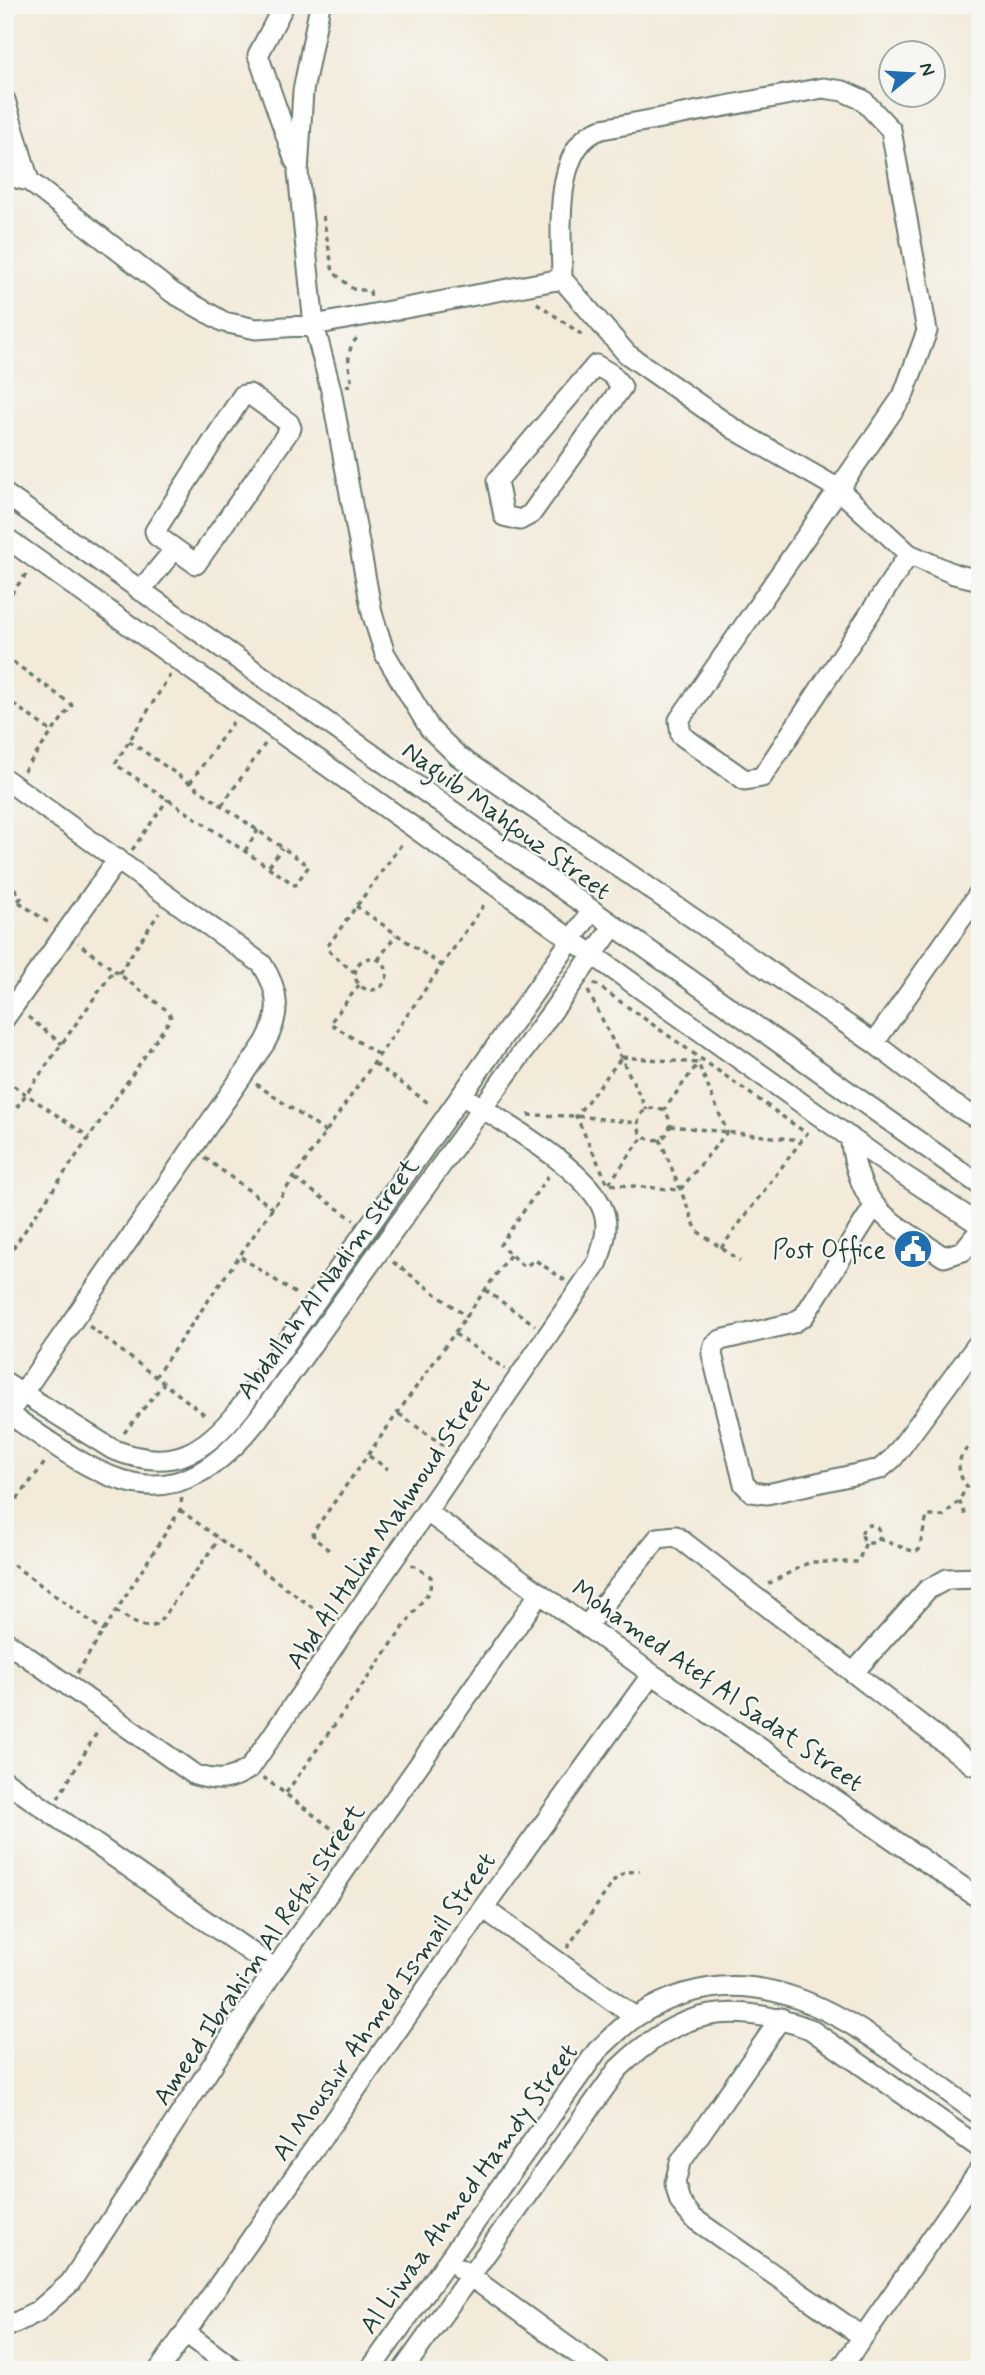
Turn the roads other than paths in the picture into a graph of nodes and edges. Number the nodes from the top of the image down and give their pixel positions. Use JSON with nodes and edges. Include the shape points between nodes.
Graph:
{"nodes":[{"id":1,"x":284,"y":5,"type":"edge"},
{"id":2,"x":320,"y":5,"type":"edge"},
{"id":3,"x":5,"y":100,"type":"edge"},
{"id":4,"x":298,"y":172,"type":"junction"},
{"id":5,"x":5,"y":175,"type":"edge"},
{"id":6,"x":29,"y":181,"type":"junction"},
{"id":7,"x":562,"y":279,"type":"junction"},
{"id":8,"x":314,"y":325,"type":"junction"},
{"id":9,"x":627,"y":354,"type":"junction"},
{"id":10,"x":611,"y":374,"type":"junction"},
{"id":11,"x":836,"y":488,"type":"junction"},
{"id":12,"x":5,"y":495,"type":"edge"},
{"id":13,"x":5,"y":537,"type":"edge"},
{"id":14,"x":174,"y":550,"type":"junction"},
{"id":15,"x":909,"y":554,"type":"junction"},
{"id":16,"x":980,"y":580,"type":"edge"},
{"id":17,"x":141,"y":591,"type":"junction"},
{"id":18,"x":10,"y":783,"type":"edge"},
{"id":19,"x":120,"y":861,"type":"junction"},
{"id":20,"x":980,"y":892,"type":"edge"},
{"id":21,"x":591,"y":912,"type":"junction"},
{"id":22,"x":613,"y":928,"type":"junction"},
{"id":23,"x":573,"y":939,"type":"junction"},
{"id":24,"x":594,"y":954,"type":"junction"},
{"id":25,"x":8,"y":1009,"type":"edge"},
{"id":26,"x":874,"y":1043,"type":"junction"},
{"id":27,"x":462,"y":1095,"type":"junction"},
{"id":28,"x":482,"y":1108,"type":"junction"},
{"id":29,"x":980,"y":1120,"type":"edge"},
{"id":30,"x":850,"y":1137,"type":"junction"},
{"id":31,"x":980,"y":1185,"type":"edge"},
{"id":32,"x":873,"y":1208,"type":"junction"},
{"id":33,"x":980,"y":1225,"type":"edge"},
{"id":34,"x":980,"y":1230,"type":"edge"},
{"id":35,"x":980,"y":1341,"type":"edge"},
{"id":36,"x":5,"y":1382,"type":"edge"},
{"id":37,"x":22,"y":1394,"type":"junction"},
{"id":38,"x":7,"y":1412,"type":"edge"},
{"id":39,"x":427,"y":1512,"type":"junction"},
{"id":40,"x":980,"y":1578,"type":"edge"},
{"id":41,"x":540,"y":1593,"type":"junction"},
{"id":42,"x":586,"y":1626,"type":"junction"},
{"id":43,"x":5,"y":1641,"type":"edge"},
{"id":44,"x":853,"y":1673,"type":"junction"},
{"id":45,"x":652,"y":1674,"type":"junction"},
{"id":46,"x":972,"y":1765,"type":"dead end"},
{"id":47,"x":5,"y":1781,"type":"edge"},
{"id":48,"x":980,"y":1899,"type":"edge"},
{"id":49,"x":483,"y":1908,"type":"junction"},
{"id":50,"x":275,"y":1969,"type":"junction"},
{"id":51,"x":635,"y":2017,"type":"junction"},
{"id":52,"x":781,"y":2018,"type":"junction"},
{"id":53,"x":980,"y":2115,"type":"edge"},
{"id":54,"x":980,"y":2148,"type":"edge"},
{"id":55,"x":980,"y":2169,"type":"edge"},
{"id":56,"x":448,"y":2261,"type":"junction"},
{"id":57,"x":470,"y":2276,"type":"junction"},
{"id":58,"x":5,"y":2328,"type":"edge"},
{"id":59,"x":186,"y":2333,"type":"junction"},
{"id":60,"x":863,"y":2337,"type":"junction"},
{"id":61,"x":159,"y":2370,"type":"edge"},
{"id":62,"x":235,"y":2370,"type":"edge"},
{"id":63,"x":370,"y":2370,"type":"edge"},
{"id":64,"x":403,"y":2370,"type":"edge"},
{"id":65,"x":600,"y":2370,"type":"edge"},
{"id":66,"x":840,"y":2370,"type":"edge"}],
"edges":[{"from":1,"to":4,"type":"street","via":[[258,55]]},
{"from":2,"to":4,"type":"street","via":[[303,91]]},
{"from":3,"to":6,"type":"street"},
{"from":4,"to":8,"type":"street"},
{"from":5,"to":6,"type":"street"},
{"from":6,"to":8,"type":"street","via":[[173,293],[224,322],[256,329]]},
{"from":7,"to":8,"type":"street"},
{"from":7,"to":9,"type":"street"},
{"from":7,"to":11,"type":"street","via":[[564,174],[586,137],[594,132],[823,88],[863,100],[891,130],[927,331],[903,396]]},
{"from":8,"to":26,"type":"street","via":[[331,390],[372,613],[385,654],[430,729],[458,756]]},
{"from":9,"to":10,"type":"street"},
{"from":9,"to":11,"type":"street","via":[[734,429]]},
{"from":10,"to":10,"type":"street","via":[[594,365],[497,481],[504,516],[520,520],[531,514],[622,387]]},
{"from":11,"to":15,"type":"street"},
{"from":11,"to":15,"type":"street","via":[[679,720],[685,739],[745,780],[762,777]]},
{"from":12,"to":17,"type":"street","name":"Naguib Mahfouz Street"},
{"from":13,"to":23,"type":"street"},
{"from":14,"to":14,"type":"street","via":[[199,563],[291,428],[248,394],[243,395],[155,531]]},
{"from":14,"to":17,"type":"street"},
{"from":15,"to":16,"type":"street"},
{"from":17,"to":21,"type":"street","name":"Naguib Mahfouz Street"},
{"from":18,"to":19,"type":"street"},
{"from":19,"to":25,"type":"street"},
{"from":19,"to":37,"type":"street","via":[[262,964],[274,982],[275,1024]]},
{"from":20,"to":26,"type":"street"},
{"from":21,"to":22,"type":"street","name":"Naguib Mahfouz Street"},
{"from":21,"to":23,"type":"street","name":"Abdallah Al Nadim Street"},
{"from":22,"to":24,"type":"street","name":"Abdallah Al Nadim Street"},
{"from":22,"to":31,"type":"street","name":"Naguib Mahfouz Street"},
{"from":23,"to":24,"type":"street"},
{"from":23,"to":27,"type":"street","name":"Abdallah Al Nadim Street"},
{"from":24,"to":28,"type":"street","name":"Abdallah Al Nadim Street"},
{"from":24,"to":30,"type":"street"},
{"from":26,"to":29,"type":"street"},
{"from":27,"to":28,"type":"street","name":"Abd Al Halim Mahmoud Street"},
{"from":27,"to":37,"type":"street","name":"Abdallah Al Nadim Street","via":[[223,1429],[203,1447],[178,1458],[153,1460],[111,1449]]},
{"from":28,"to":38,"type":"street","name":"Abdallah Al Nadim Street","via":[[258,1419],[215,1466],[185,1481],[153,1486],[112,1477]]},
{"from":28,"to":39,"type":"street","name":"Abd Al Halim Mahmoud Street","via":[[603,1192],[607,1233],[598,1262]]},
{"from":30,"to":32,"type":"street","via":[[859,1178]]},
{"from":30,"to":33,"type":"street"},
{"from":32,"to":34,"type":"street","via":[[944,1258],[963,1251]]},
{"from":32,"to":35,"type":"street","via":[[804,1316],[793,1324],[717,1342],[712,1349],[747,1489],[766,1494],[880,1469],[894,1458]]},
{"from":36,"to":37,"type":"street","name":"Abdallah Al Nadim Street"},
{"from":37,"to":38,"type":"street"},
{"from":39,"to":41,"type":"street","name":"Mohamed Atef Al Sadat Street"},
{"from":39,"to":43,"type":"street","name":"Abd Al Halim Mahmoud Street","via":[[250,1768],[235,1778],[217,1782],[195,1775]]},
{"from":40,"to":44,"type":"street","via":[[947,1579],[927,1590]]},
{"from":41,"to":42,"type":"street","name":"Mohamed Atef Al Sadat Street"},
{"from":41,"to":50,"type":"street","name":"Ameed Ibrahim Al Refai Street"},
{"from":42,"to":44,"type":"street","via":[[658,1538],[676,1536]]},
{"from":42,"to":45,"type":"street","name":"Mohamed Atef Al Sadat Street"},
{"from":44,"to":46,"type":"street"},
{"from":45,"to":48,"type":"street","name":"Mohamed Atef Al Sadat Street"},
{"from":45,"to":49,"type":"street","name":"Al Moushir Ahmed Ismail Street"},
{"from":47,"to":50,"type":"street"},
{"from":49,"to":51,"type":"street"},
{"from":49,"to":59,"type":"street","name":"Al Moushir Ahmed Ismail Street"},
{"from":50,"to":58,"type":"street","name":"Ameed Ibrahim Al Refai Street","via":[[70,2283],[37,2312]]},
{"from":51,"to":53,"type":"street","name":"Al Liwaa Ahmed Hamdy Street","via":[[695,1992],[733,1985],[776,1989],[817,2004]]},
{"from":51,"to":56,"type":"street","name":"Al Liwaa Ahmed Hamdy Street","via":[[597,2051],[573,2082]]},
{"from":52,"to":54,"type":"street","name":"Al Liwaa Ahmed Hamdy Street","via":[[810,2029]]},
{"from":52,"to":57,"type":"street","name":"Al Liwaa Ahmed Hamdy Street","via":[[737,2011],[704,2017],[671,2028],[642,2045],[579,2119]]},
{"from":52,"to":60,"type":"street","via":[[680,2163],[675,2183],[680,2202],[707,2229]]},
{"from":55,"to":60,"type":"street"},
{"from":56,"to":57,"type":"street"},
{"from":56,"to":63,"type":"street","name":"Al Liwaa Ahmed Hamdy Street"},
{"from":57,"to":64,"type":"street","name":"Al Liwaa Ahmed Hamdy Street"},
{"from":57,"to":65,"type":"street"},
{"from":59,"to":61,"type":"street","name":"Al Moushir Ahmed Ismail Street"},
{"from":59,"to":62,"type":"street"},
{"from":60,"to":66,"type":"street"}]}
